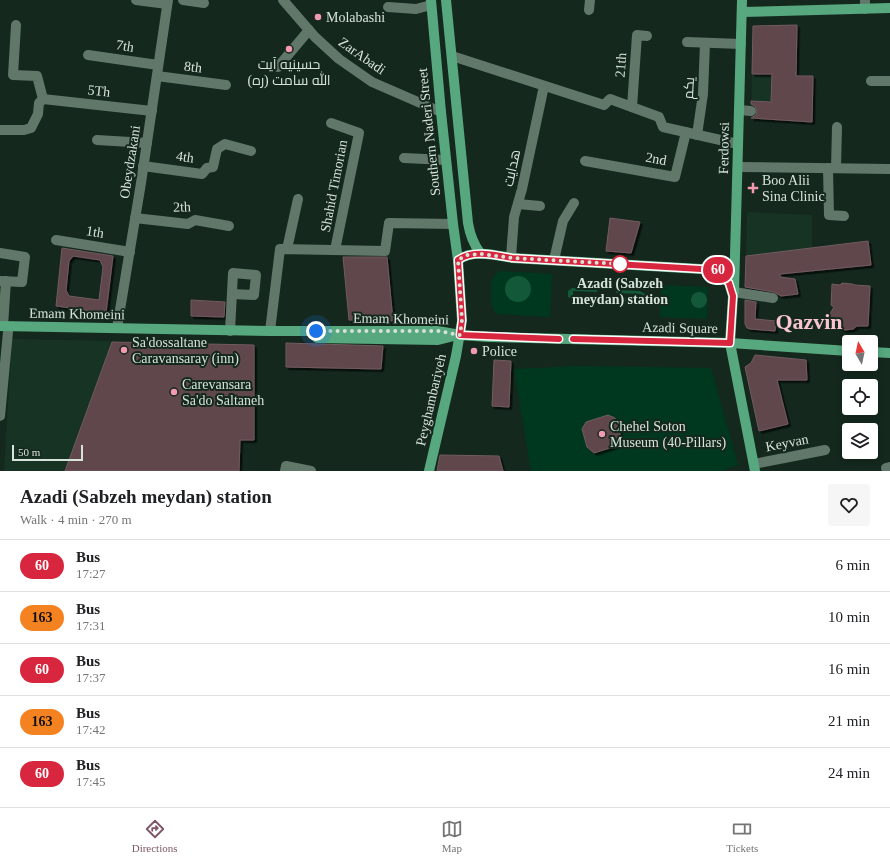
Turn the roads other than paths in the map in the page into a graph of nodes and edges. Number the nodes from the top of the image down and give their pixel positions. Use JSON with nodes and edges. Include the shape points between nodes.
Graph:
{"nodes":[{"id":1,"x":136,"y":0,"type":"edge"},
{"id":2,"x":183,"y":0,"type":"edge"},
{"id":3,"x":446,"y":0,"type":"edge"},
{"id":4,"x":742,"y":0,"type":"edge"},
{"id":5,"x":287,"y":1,"type":"edge"},
{"id":6,"x":168,"y":2,"type":"edge"},
{"id":7,"x":204,"y":3,"type":"dead end"},
{"id":8,"x":431,"y":3,"type":"edge"},
{"id":9,"x":865,"y":4,"type":"edge"},
{"id":10,"x":388,"y":7,"type":"dead end"},
{"id":11,"x":890,"y":8,"type":"edge"},
{"id":12,"x":742,"y":12,"type":"junction"},
{"id":13,"x":16,"y":25,"type":"dead end"},
{"id":14,"x":309,"y":30,"type":"junction"},
{"id":15,"x":647,"y":36,"type":"dead end"},
{"id":16,"x":687,"y":42,"type":"dead end"},
{"id":17,"x":705,"y":43,"type":"junction"},
{"id":18,"x":741,"y":44,"type":"junction"},
{"id":19,"x":88,"y":54,"type":"dead end"},
{"id":20,"x":452,"y":56,"type":"junction"},
{"id":21,"x":158,"y":65,"type":"junction"},
{"id":22,"x":278,"y":67,"type":"dead end"},
{"id":23,"x":157,"y":76,"type":"junction"},
{"id":24,"x":890,"y":81,"type":"edge"},
{"id":25,"x":871,"y":82,"type":"dead end"},
{"id":26,"x":226,"y":85,"type":"dead end"},
{"id":27,"x":544,"y":86,"type":"junction"},
{"id":28,"x":43,"y":99,"type":"junction"},
{"id":29,"x":632,"y":107,"type":"junction"},
{"id":30,"x":739,"y":110,"type":"junction"},
{"id":31,"x":152,"y":111,"type":"junction"},
{"id":32,"x":751,"y":111,"type":"dead end"},
{"id":33,"x":441,"y":112,"type":"junction"},
{"id":34,"x":330,"y":122,"type":"dead end"},
{"id":35,"x":837,"y":127,"type":"dead end"},
{"id":36,"x":0,"y":130,"type":"edge"},
{"id":37,"x":686,"y":132,"type":"junction"},
{"id":38,"x":697,"y":134,"type":"junction"},
{"id":39,"x":97,"y":140,"type":"dead end"},
{"id":40,"x":147,"y":143,"type":"junction"},
{"id":41,"x":738,"y":144,"type":"junction"},
{"id":42,"x":251,"y":151,"type":"dead end"},
{"id":43,"x":404,"y":158,"type":"dead end"},
{"id":44,"x":446,"y":160,"type":"junction"},
{"id":45,"x":585,"y":161,"type":"dead end"},
{"id":46,"x":143,"y":166,"type":"junction"},
{"id":47,"x":738,"y":167,"type":"junction"},
{"id":48,"x":832,"y":168,"type":"junction"},
{"id":49,"x":890,"y":169,"type":"edge"},
{"id":50,"x":298,"y":199,"type":"dead end"},
{"id":51,"x":574,"y":203,"type":"dead end"},
{"id":52,"x":518,"y":204,"type":"junction"},
{"id":53,"x":540,"y":206,"type":"dead end"},
{"id":54,"x":844,"y":216,"type":"dead end"},
{"id":55,"x":135,"y":218,"type":"junction"},
{"id":56,"x":453,"y":224,"type":"junction"},
{"id":57,"x":229,"y":226,"type":"dead end"},
{"id":58,"x":56,"y":240,"type":"dead end"},
{"id":59,"x":473,"y":244,"type":"junction"},
{"id":60,"x":287,"y":249,"type":"junction"},
{"id":61,"x":456,"y":249,"type":"junction"},
{"id":62,"x":335,"y":250,"type":"junction"},
{"id":63,"x":130,"y":252,"type":"junction"},
{"id":64,"x":0,"y":253,"type":"edge"},
{"id":65,"x":481,"y":254,"type":"junction"},
{"id":66,"x":511,"y":258,"type":"junction"},
{"id":67,"x":458,"y":260,"type":"junction"},
{"id":68,"x":554,"y":260,"type":"junction"},
{"id":69,"x":3,"y":281,"type":"edge"},
{"id":70,"x":232,"y":294,"type":"dead end"},
{"id":71,"x":734,"y":294,"type":"junction"},
{"id":72,"x":773,"y":298,"type":"dead end"},
{"id":73,"x":117,"y":328,"type":"junction"},
{"id":74,"x":3,"y":329,"type":"edge"},
{"id":75,"x":230,"y":330,"type":"junction"},
{"id":76,"x":270,"y":331,"type":"junction"},
{"id":77,"x":460,"y":335,"type":"junction"},
{"id":78,"x":730,"y":343,"type":"junction"},
{"id":79,"x":842,"y":351,"type":"edge"},
{"id":80,"x":878,"y":353,"type":"edge"},
{"id":81,"x":890,"y":354,"type":"edge"},
{"id":82,"x":0,"y":416,"type":"edge"},
{"id":83,"x":825,"y":450,"type":"dead end"},
{"id":84,"x":755,"y":467,"type":"edge"},
{"id":85,"x":890,"y":467,"type":"edge"},
{"id":86,"x":286,"y":469,"type":"edge"},
{"id":87,"x":311,"y":471,"type":"edge"},
{"id":88,"x":428,"y":471,"type":"edge"},
{"id":89,"x":887,"y":471,"type":"edge"}],
"edges":[{"from":1,"to":6,"type":"street"},
{"from":2,"to":7,"type":"street"},
{"from":3,"to":20,"type":"main road","name":"Southern Naderi Street"},
{"from":4,"to":12,"type":"main road","name":"Ferdowsi"},
{"from":5,"to":14,"type":"street","name":"ZarAbadi"},
{"from":6,"to":21,"type":"street","name":"Obeydzakani"},
{"from":8,"to":10,"type":"street","via":[[416,9]]},
{"from":8,"to":33,"type":"main road","name":"Southern Naderi Street"},
{"from":9,"to":11,"type":"main road"},
{"from":9,"to":12,"type":"main road","via":[[787,7]]},
{"from":12,"to":18,"type":"main road","name":"Ferdowsi"},
{"from":13,"to":28,"type":"street","via":[[13,75],[37,76]]},
{"from":14,"to":22,"type":"street"},
{"from":14,"to":33,"type":"street","name":"ZarAbadi","via":[[339,59],[372,82]]},
{"from":15,"to":29,"type":"street","name":"21th","via":[[637,36]]},
{"from":16,"to":17,"type":"street"},
{"from":17,"to":18,"type":"street"},
{"from":17,"to":38,"type":"street","name":"یکم","via":[[703,94]]},
{"from":18,"to":30,"type":"main road","name":"Ferdowsi"},
{"from":19,"to":21,"type":"street","name":"7th"},
{"from":20,"to":27,"type":"street"},
{"from":20,"to":59,"type":"main road","name":"Southern Naderi Street","via":[[468,223]]},
{"from":21,"to":23,"type":"street","name":"Obeydzakani"},
{"from":23,"to":26,"type":"street","name":"8th"},
{"from":23,"to":31,"type":"street","name":"Obeydzakani"},
{"from":24,"to":25,"type":"street"},
{"from":27,"to":29,"type":"street","via":[[604,105],[610,99]]},
{"from":27,"to":52,"type":"street","name":"هدایت"},
{"from":28,"to":31,"type":"street","name":"5Th"},
{"from":28,"to":36,"type":"street","via":[[39,102],[38,114],[31,128]]},
{"from":29,"to":37,"type":"street","via":[[660,117],[663,127]]},
{"from":30,"to":32,"type":"street"},
{"from":30,"to":41,"type":"main road","name":"Ferdowsi"},
{"from":31,"to":40,"type":"street","name":"Obeydzakani"},
{"from":33,"to":44,"type":"main road","name":"Southern Naderi Street"},
{"from":34,"to":62,"type":"street","name":"Shahid Timorian","via":[[359,133]]},
{"from":35,"to":48,"type":"street"},
{"from":37,"to":38,"type":"street"},
{"from":37,"to":45,"type":"street","name":"2nd","via":[[675,177]]},
{"from":38,"to":41,"type":"street"},
{"from":39,"to":40,"type":"street"},
{"from":40,"to":46,"type":"street","name":"Obeydzakani"},
{"from":41,"to":47,"type":"main road","name":"Ferdowsi"},
{"from":42,"to":46,"type":"street","name":"4th","via":[[226,144],[218,149],[213,167],[207,168],[202,174]]},
{"from":43,"to":44,"type":"street"},
{"from":44,"to":56,"type":"main road","name":"Southern Naderi Street"},
{"from":46,"to":55,"type":"street","name":"Obeydzakani"},
{"from":47,"to":48,"type":"street"},
{"from":47,"to":71,"type":"main road","name":"Ferdowsi"},
{"from":48,"to":49,"type":"street"},
{"from":48,"to":54,"type":"street","via":[[829,215]]},
{"from":50,"to":60,"type":"street"},
{"from":51,"to":68,"type":"street","via":[[563,221]]},
{"from":52,"to":53,"type":"street"},
{"from":52,"to":66,"type":"street","name":"هدایت","via":[[514,217]]},
{"from":55,"to":57,"type":"street","name":"2th","via":[[188,224],[195,220]]},
{"from":55,"to":63,"type":"street","name":"Obeydzakani"},
{"from":56,"to":61,"type":"main road","name":"Southern Naderi Street"},
{"from":56,"to":62,"type":"street","via":[[389,223],[385,251]]},
{"from":58,"to":63,"type":"street","name":"1th"},
{"from":59,"to":61,"type":"main road","via":[[467,250]]},
{"from":59,"to":65,"type":"main road","name":"Southern Naderi Street"},
{"from":60,"to":62,"type":"street"},
{"from":60,"to":76,"type":"street","via":[[280,249]]},
{"from":61,"to":67,"type":"main road","name":"Southern Naderi Street"},
{"from":63,"to":73,"type":"street","name":"Obeydzakani"},
{"from":64,"to":69,"type":"street","via":[[25,257],[22,282]]},
{"from":65,"to":66,"type":"main road","name":"Azadi Square"},
{"from":65,"to":67,"type":"main road","name":"Azadi Square","via":[[467,255]]},
{"from":66,"to":68,"type":"main road","name":"Azadi Square"},
{"from":67,"to":77,"type":"main road","via":[[462,320]]},
{"from":68,"to":71,"type":"main road","name":"Azadi Square","via":[[718,270]]},
{"from":69,"to":74,"type":"street"},
{"from":70,"to":75,"type":"street"},
{"from":71,"to":72,"type":"street"},
{"from":71,"to":78,"type":"main road","name":"Azadi Square"},
{"from":73,"to":74,"type":"main road","name":"Emam Khomeini"},
{"from":73,"to":75,"type":"main road","name":"Emam Khomeini"},
{"from":74,"to":77,"type":"main road","name":"Emam Khomeini","via":[[438,340]]},
{"from":74,"to":82,"type":"street"},
{"from":75,"to":76,"type":"main road","name":"Emam Khomeini"},
{"from":76,"to":77,"type":"main road","name":"Emam Khomeini","via":[[438,331]]},
{"from":77,"to":78,"type":"main road","name":"Azadi Square"},
{"from":77,"to":88,"type":"main road","name":"Peyghambariyeh"},
{"from":78,"to":79,"type":"main road"},
{"from":78,"to":84,"type":"main road"},
{"from":80,"to":81,"type":"main road"},
{"from":83,"to":84,"type":"street","name":"Keyvan"},
{"from":85,"to":89,"type":"street","via":[[886,468]]},
{"from":86,"to":87,"type":"street"}]}
